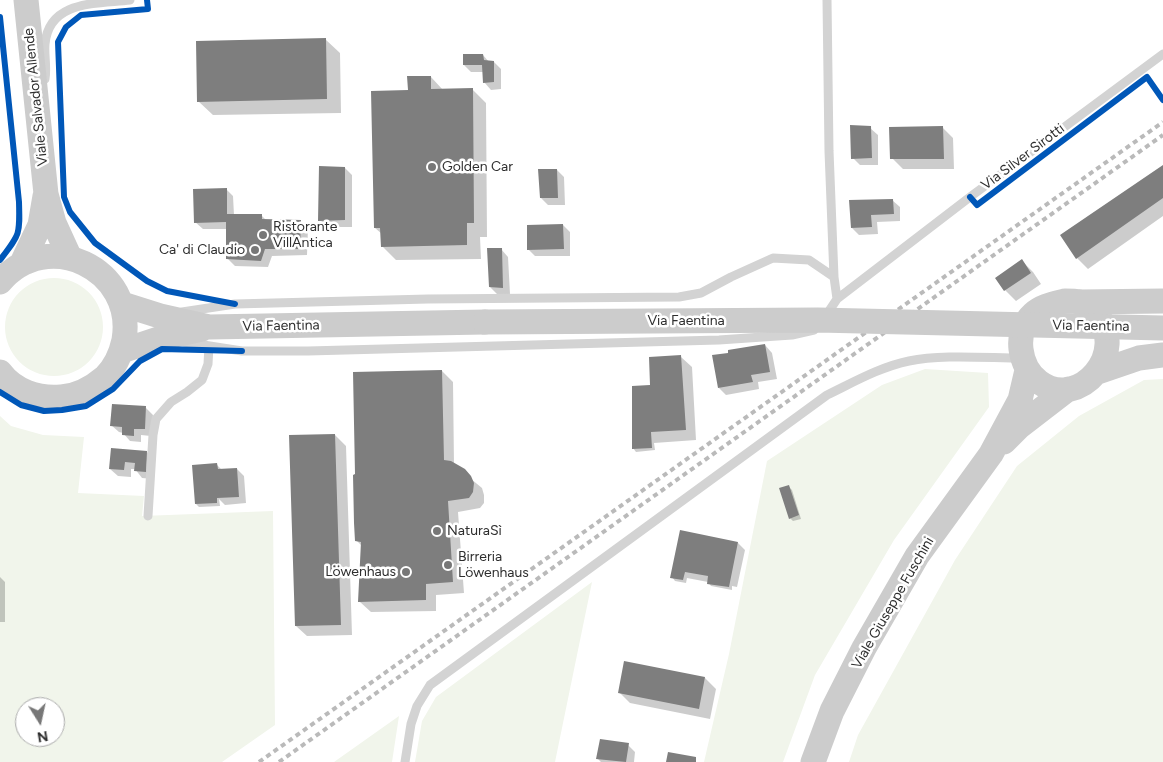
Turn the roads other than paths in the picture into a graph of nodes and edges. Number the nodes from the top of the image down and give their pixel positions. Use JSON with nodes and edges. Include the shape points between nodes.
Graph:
{"nodes":[{"id":1,"x":26,"y":0,"type":"edge"},
{"id":2,"x":130,"y":0,"type":"edge"},
{"id":3,"x":827,"y":0,"type":"edge"},
{"id":4,"x":1163,"y":54,"type":"edge"},
{"id":5,"x":37,"y":108,"type":"junction"},
{"id":6,"x":46,"y":194,"type":"junction"},
{"id":7,"x":70,"y":258,"type":"junction"},
{"id":8,"x":22,"y":263,"type":"junction"},
{"id":9,"x":834,"y":277,"type":"junction"},
{"id":10,"x":0,"y":282,"type":"edge"},
{"id":11,"x":837,"y":299,"type":"junction"},
{"id":12,"x":1163,"y":301,"type":"edge"},
{"id":13,"x":1081,"y":302,"type":"junction"},
{"id":14,"x":122,"y":304,"type":"junction"},
{"id":15,"x":161,"y":327,"type":"junction"},
{"id":16,"x":1163,"y":328,"type":"edge"},
{"id":17,"x":209,"y":336,"type":"junction"},
{"id":18,"x":122,"y":351,"type":"junction"},
{"id":19,"x":1163,"y":355,"type":"edge"},
{"id":20,"x":1024,"y":364,"type":"junction"},
{"id":21,"x":0,"y":372,"type":"edge"},
{"id":22,"x":1098,"y":372,"type":"junction"},
{"id":23,"x":1068,"y":390,"type":"junction"},
{"id":24,"x":991,"y":454,"type":"junction"},
{"id":25,"x":148,"y":516,"type":"dead end"},
{"id":26,"x":405,"y":762,"type":"edge"},
{"id":27,"x":813,"y":762,"type":"edge"}],
"edges":[{"from":1,"to":5,"type":"main road","name":"Viale Salvador Allende"},
{"from":2,"to":5,"type":"lane","via":[[76,6],[59,15],[48,28],[44,89]]},
{"from":3,"to":9,"type":"lane"},
{"from":4,"to":11,"type":"lane","name":"Via Silver Sirotti"},
{"from":5,"to":6,"type":"main road","name":"Viale Salvador Allende"},
{"from":6,"to":7,"type":"main road","name":"Viale Salvador Allende","via":[[54,223]]},
{"from":6,"to":8,"type":"main road","name":"Viale Salvador Allende","via":[[40,225]]},
{"from":7,"to":8,"type":"main road","via":[[46,256]]},
{"from":7,"to":14,"type":"main road","via":[[99,272],[111,283]]},
{"from":8,"to":10,"type":"main road"},
{"from":9,"to":11,"type":"lane"},
{"from":9,"to":15,"type":"lane","via":[[809,260],[773,258],[701,293],[679,297],[235,304]]},
{"from":11,"to":17,"type":"lane","name":"Via Silver Sirotti","via":[[816,329],[783,336],[720,340],[308,352],[242,351]]},
{"from":12,"to":13,"type":"main road"},
{"from":13,"to":20,"type":"main road","via":[[1048,305],[1032,315],[1022,330]]},
{"from":13,"to":22,"type":"main road","via":[[1101,319],[1106,332],[1106,357]]},
{"from":14,"to":15,"type":"main road","name":"Via Faentina"},
{"from":14,"to":18,"type":"main road","via":[[126,328]]},
{"from":15,"to":17,"type":"main road","name":"Via Faentina"},
{"from":15,"to":18,"type":"main road"},
{"from":16,"to":17,"type":"main road","name":"Via Faentina","bridge":true,"via":[[818,320],[485,322]]},
{"from":17,"to":25,"type":"lane","via":[[208,364],[202,380],[171,402],[156,419]]},
{"from":18,"to":21,"type":"main road","via":[[110,372],[93,387],[71,397],[47,398],[24,392]]},
{"from":19,"to":22,"type":"main road","via":[[1139,358]]},
{"from":20,"to":23,"type":"main road","via":[[1044,386]]},
{"from":20,"to":24,"type":"main road","name":"Viale Giuseppe Fuschini","via":[[1020,400]]},
{"from":20,"to":26,"type":"lane","via":[[943,358],[911,360],[880,370],[827,395],[430,685],[411,724]]},
{"from":22,"to":23,"type":"main road"},
{"from":23,"to":24,"type":"main road","name":"Viale Giuseppe Fuschini","via":[[1020,426]]},
{"from":24,"to":27,"type":"main road","name":"Viale Giuseppe Fuschini","via":[[922,548],[864,648],[836,704]]}]}
